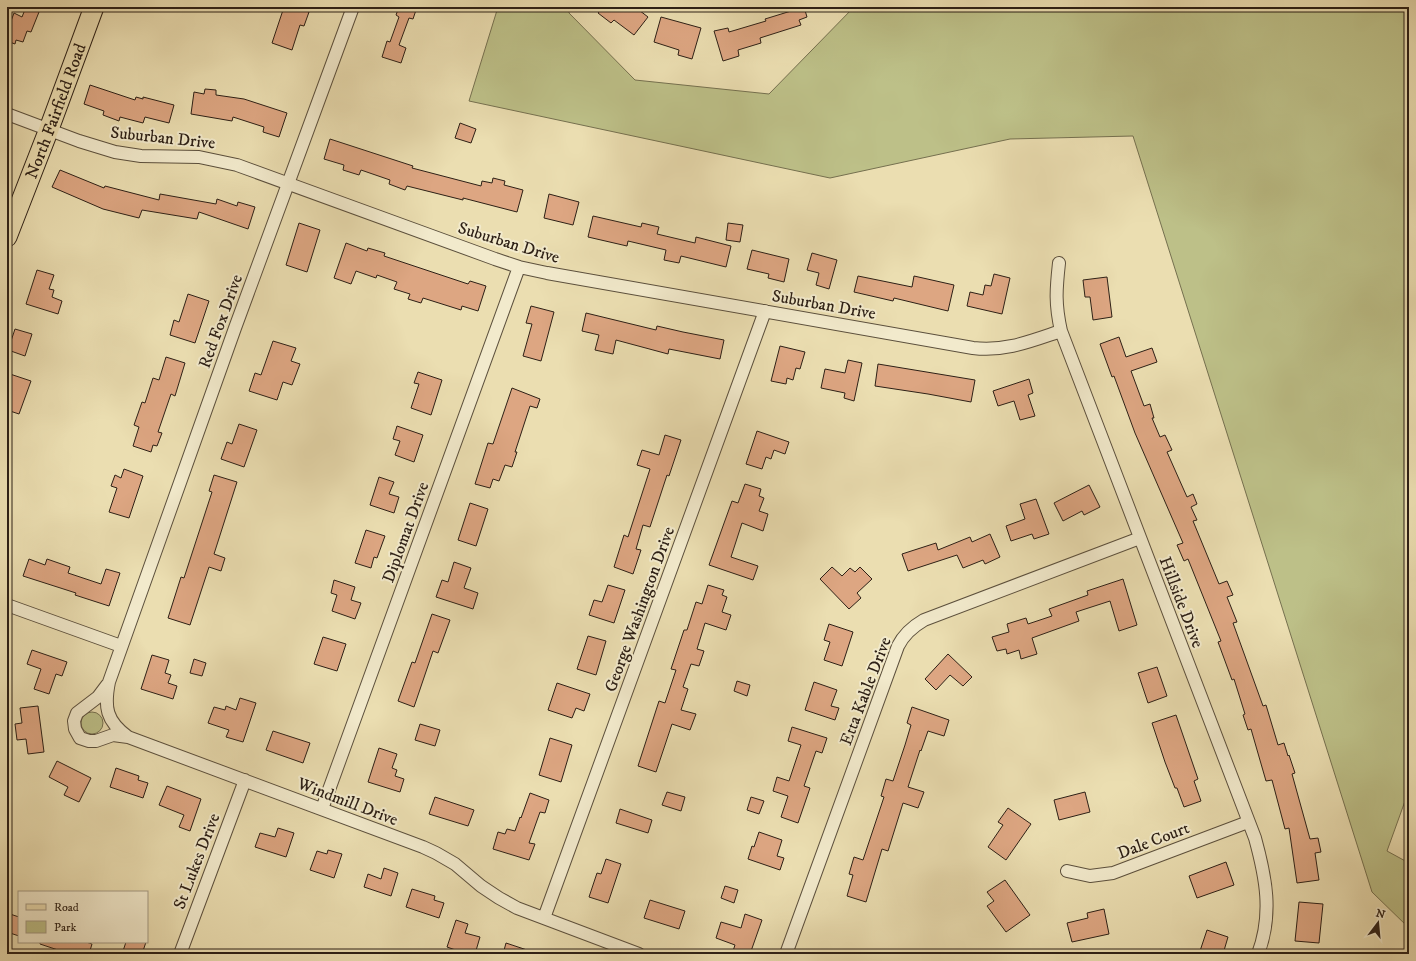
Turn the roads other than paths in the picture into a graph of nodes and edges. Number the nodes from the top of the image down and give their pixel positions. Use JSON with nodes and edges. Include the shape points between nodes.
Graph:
{"nodes":[{"id":1,"x":94,"y":7,"type":"edge"},
{"id":2,"x":353,"y":7,"type":"edge"},
{"id":3,"x":7,"y":114,"type":"edge"},
{"id":4,"x":49,"y":130,"type":"junction"},
{"id":5,"x":289,"y":184,"type":"junction"},
{"id":6,"x":7,"y":237,"type":"edge"},
{"id":7,"x":1059,"y":263,"type":"dead end"},
{"id":8,"x":519,"y":267,"type":"junction"},
{"id":9,"x":765,"y":311,"type":"junction"},
{"id":10,"x":1061,"y":331,"type":"junction"},
{"id":11,"x":1140,"y":538,"type":"junction"},
{"id":12,"x":7,"y":605,"type":"edge"},
{"id":13,"x":121,"y":646,"type":"junction"},
{"id":14,"x":109,"y":682,"type":"junction"},
{"id":15,"x":128,"y":737,"type":"junction"},
{"id":16,"x":245,"y":780,"type":"junction"},
{"id":17,"x":322,"y":809,"type":"junction"},
{"id":18,"x":1248,"y":822,"type":"junction"},
{"id":19,"x":1067,"y":871,"type":"dead end"},
{"id":20,"x":544,"y":918,"type":"junction"},
{"id":21,"x":180,"y":954,"type":"edge"},
{"id":22,"x":639,"y":954,"type":"edge"},
{"id":23,"x":786,"y":954,"type":"edge"},
{"id":24,"x":1258,"y":954,"type":"edge"}],
"edges":[{"from":1,"to":4,"type":"main road","name":"North Fairfield Road"},
{"from":2,"to":5,"type":"street","name":"Red Fox Drive"},
{"from":3,"to":4,"type":"street","name":"Suburban Drive"},
{"from":4,"to":5,"type":"street","name":"Suburban Drive","via":[[115,152],[141,156],[213,158]]},
{"from":4,"to":6,"type":"main road","name":"North Fairfield Road"},
{"from":5,"to":8,"type":"street","name":"Suburban Drive"},
{"from":5,"to":13,"type":"street","name":"Red Fox Drive"},
{"from":7,"to":10,"type":"street","name":"Hillside Drive","via":[[1056,297]]},
{"from":8,"to":9,"type":"street","name":"Suburban Drive"},
{"from":8,"to":17,"type":"street","name":"Diplomat Drive"},
{"from":9,"to":10,"type":"street","name":"Suburban Drive","via":[[982,349],[1022,344]]},
{"from":9,"to":20,"type":"street","name":"George Washington Drive"},
{"from":10,"to":11,"type":"street","name":"Hillside Drive"},
{"from":11,"to":18,"type":"street","name":"Hillside Drive"},
{"from":11,"to":23,"type":"street","name":"Etta Kable Drive","via":[[924,620],[905,634],[898,646]]},
{"from":12,"to":13,"type":"street"},
{"from":13,"to":14,"type":"street","name":"Windmill Drive"},
{"from":14,"to":15,"type":"street","name":"Windmill Drive","via":[[106,700],[109,716],[117,728]]},
{"from":14,"to":15,"type":"street","via":[[98,697],[77,713],[75,729],[80,738],[89,741],[113,735]]},
{"from":15,"to":16,"type":"street","name":"Windmill Drive"},
{"from":16,"to":17,"type":"street","name":"Windmill Drive"},
{"from":16,"to":21,"type":"street","name":"St Lukes Drive"},
{"from":17,"to":20,"type":"street","name":"Windmill Drive","via":[[436,853],[455,864],[499,898]]},
{"from":18,"to":19,"type":"street","name":"Dale Court","via":[[1113,873],[1090,876]]},
{"from":18,"to":24,"type":"street","name":"Hillside Drive","via":[[1262,865],[1266,887],[1266,917]]},
{"from":20,"to":22,"type":"street","name":"Windmill Drive"}]}
